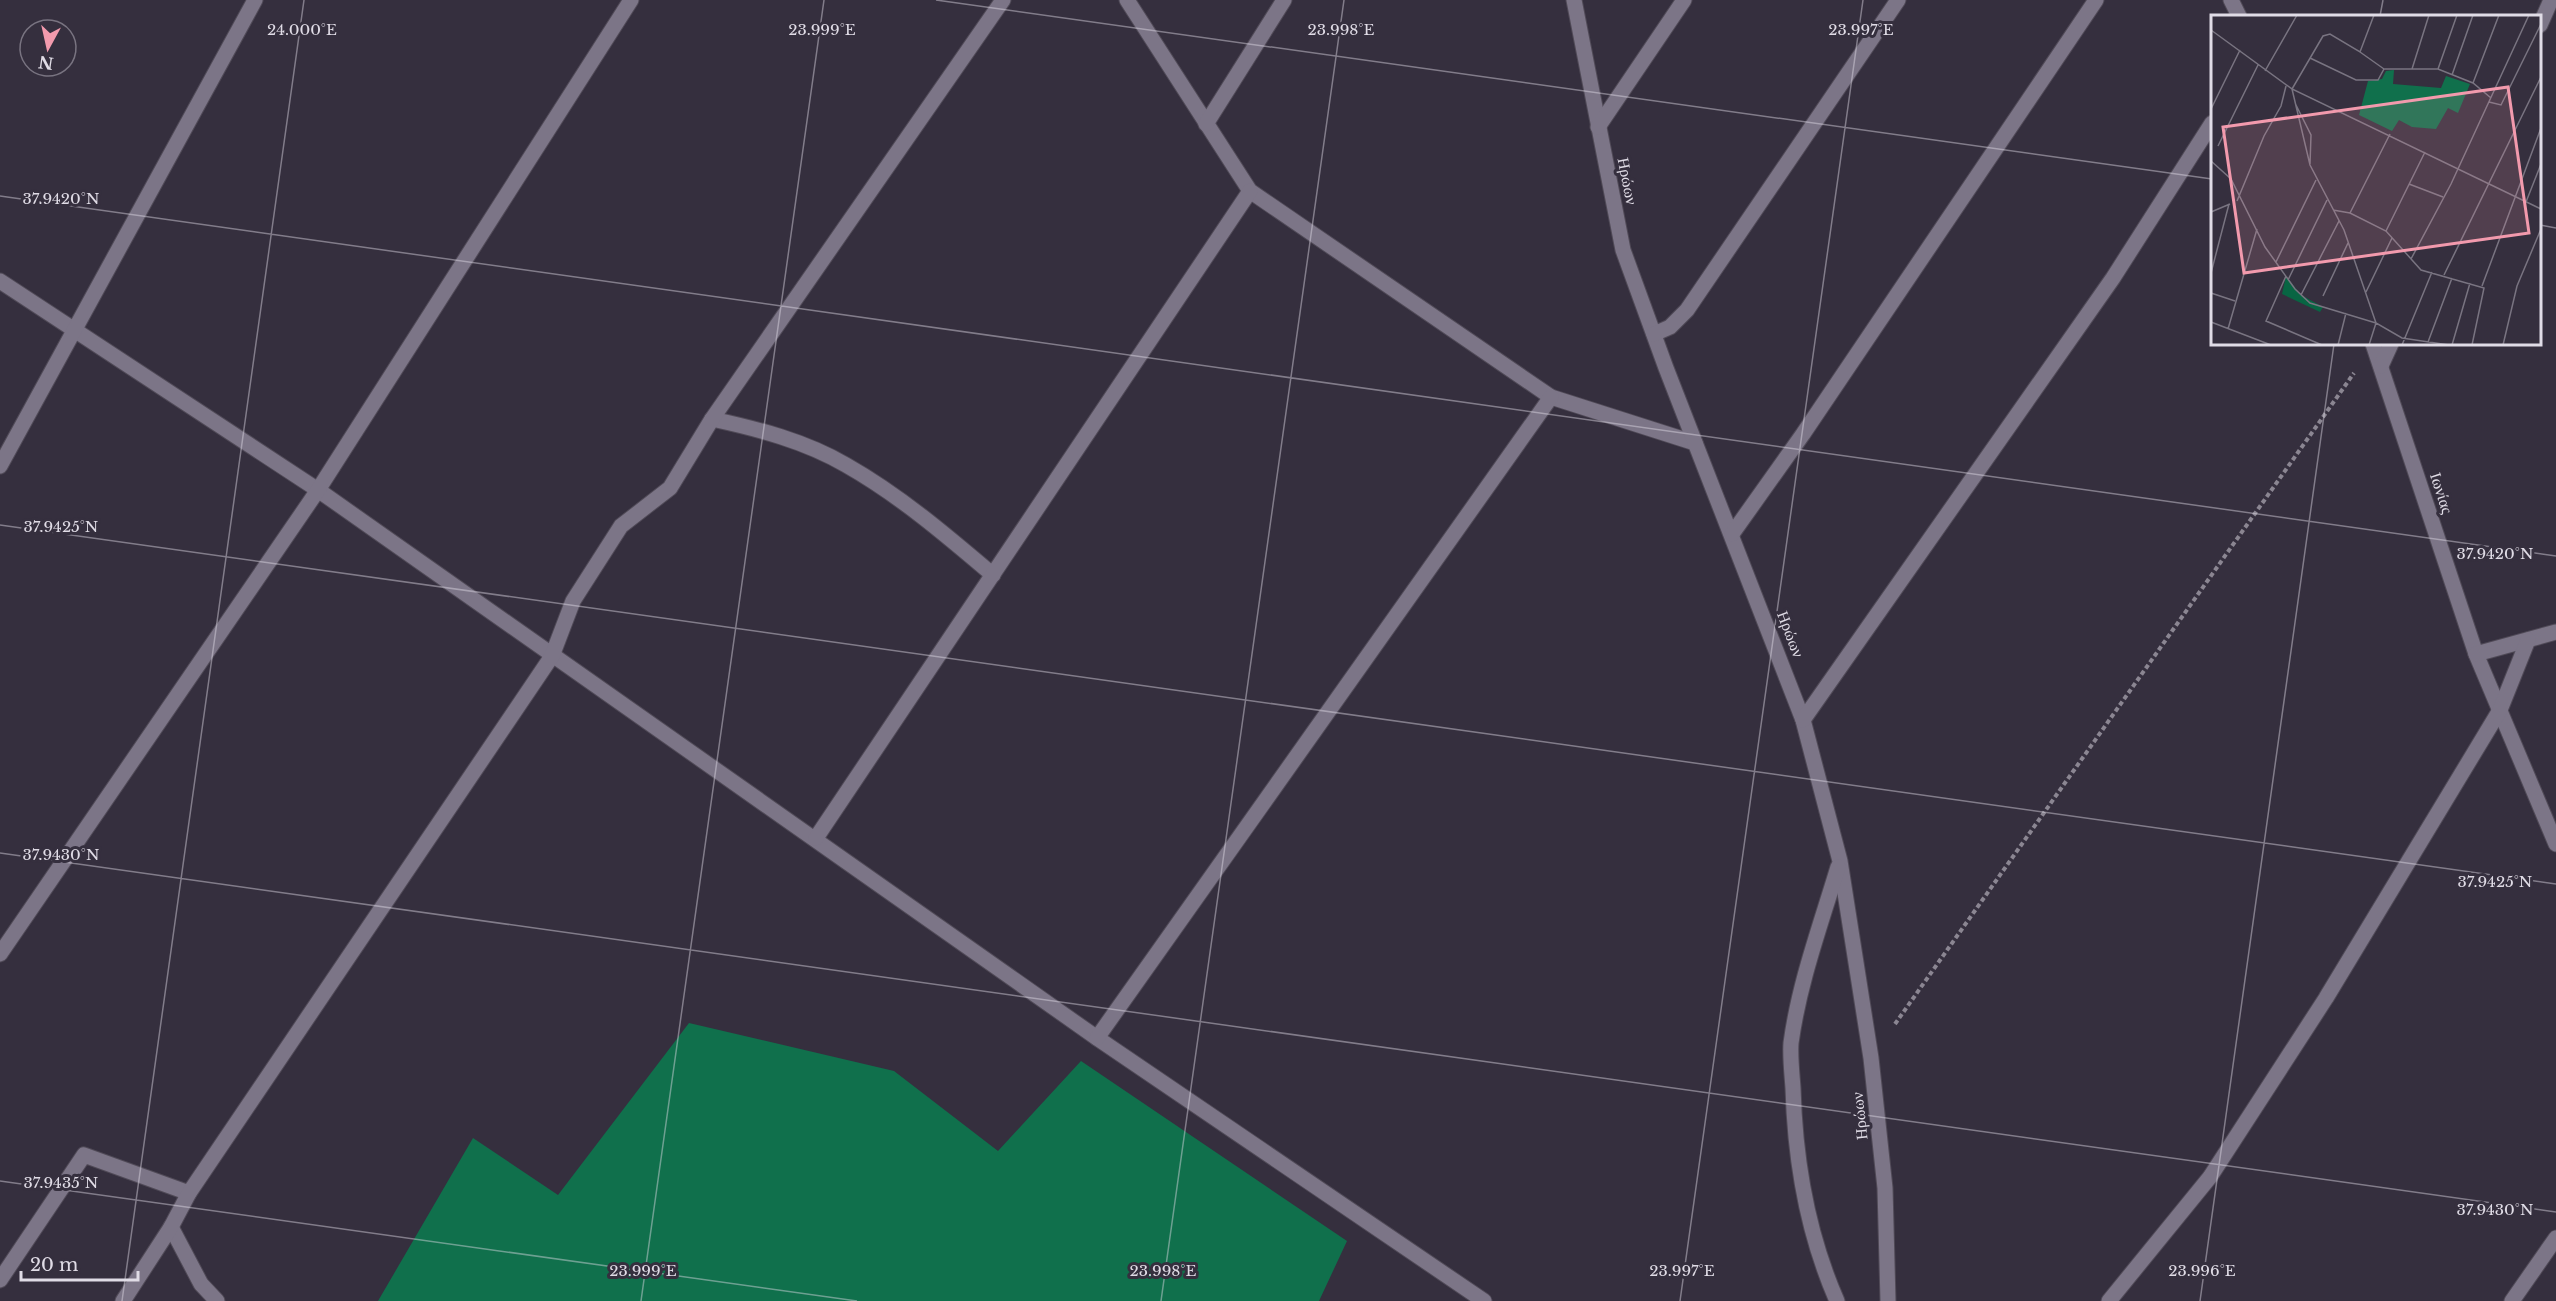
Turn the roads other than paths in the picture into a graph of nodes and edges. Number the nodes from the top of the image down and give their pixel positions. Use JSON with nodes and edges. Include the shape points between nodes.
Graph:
{"nodes":[{"id":1,"x":255,"y":0,"type":"edge"},
{"id":2,"x":631,"y":0,"type":"edge"},
{"id":3,"x":1003,"y":0,"type":"edge"},
{"id":4,"x":1127,"y":0,"type":"edge"},
{"id":5,"x":1284,"y":0,"type":"edge"},
{"id":6,"x":1574,"y":0,"type":"edge"},
{"id":7,"x":1684,"y":0,"type":"edge"},
{"id":8,"x":1898,"y":0,"type":"edge"},
{"id":9,"x":2096,"y":0,"type":"edge"},
{"id":10,"x":2231,"y":0,"type":"edge"},
{"id":11,"x":2551,"y":0,"type":"edge"},
{"id":12,"x":2238,"y":15,"type":"edge"},
{"id":13,"x":2541,"y":23,"type":"edge"},
{"id":14,"x":1206,"y":124,"type":"junction"},
{"id":15,"x":2211,"y":125,"type":"edge"},
{"id":16,"x":1598,"y":127,"type":"junction"},
{"id":17,"x":1250,"y":191,"type":"junction"},
{"id":18,"x":0,"y":281,"type":"edge"},
{"id":19,"x":75,"y":328,"type":"junction"},
{"id":20,"x":1654,"y":334,"type":"junction"},
{"id":21,"x":2373,"y":345,"type":"edge"},
{"id":22,"x":2390,"y":345,"type":"edge"},
{"id":23,"x":2380,"y":366,"type":"junction"},
{"id":24,"x":1551,"y":397,"type":"junction"},
{"id":25,"x":712,"y":419,"type":"junction"},
{"id":26,"x":1695,"y":443,"type":"junction"},
{"id":27,"x":0,"y":466,"type":"edge"},
{"id":28,"x":318,"y":490,"type":"junction"},
{"id":29,"x":1732,"y":534,"type":"junction"},
{"id":30,"x":993,"y":575,"type":"junction"},
{"id":31,"x":2556,"y":632,"type":"edge"},
{"id":32,"x":2528,"y":640,"type":"junction"},
{"id":33,"x":2476,"y":654,"type":"junction"},
{"id":34,"x":552,"y":656,"type":"junction"},
{"id":35,"x":2500,"y":710,"type":"junction"},
{"id":36,"x":1803,"y":720,"type":"junction"},
{"id":37,"x":816,"y":838,"type":"junction"},
{"id":38,"x":2556,"y":844,"type":"edge"},
{"id":39,"x":1840,"y":861,"type":"junction"},
{"id":40,"x":0,"y":954,"type":"edge"},
{"id":41,"x":1097,"y":1038,"type":"junction"},
{"id":42,"x":189,"y":1193,"type":"junction"},
{"id":43,"x":171,"y":1227,"type":"junction"},
{"id":44,"x":2556,"y":1238,"type":"edge"},
{"id":45,"x":0,"y":1280,"type":"edge"},
{"id":46,"x":123,"y":1301,"type":"edge"},
{"id":47,"x":217,"y":1301,"type":"edge"},
{"id":48,"x":1484,"y":1301,"type":"edge"},
{"id":49,"x":1837,"y":1301,"type":"edge"},
{"id":50,"x":1888,"y":1301,"type":"edge"},
{"id":51,"x":2109,"y":1301,"type":"edge"},
{"id":52,"x":2512,"y":1301,"type":"edge"}],
"edges":[{"from":1,"to":19,"type":"street"},
{"from":2,"to":28,"type":"street"},
{"from":3,"to":25,"type":"street"},
{"from":4,"to":14,"type":"street"},
{"from":5,"to":14,"type":"street"},
{"from":6,"to":16,"type":"street","name":"Ηρώων"},
{"from":7,"to":16,"type":"street"},
{"from":8,"to":20,"type":"street","via":[[1687,310],[1670,327]]},
{"from":9,"to":29,"type":"street"},
{"from":10,"to":12,"type":"street"},
{"from":11,"to":13,"type":"street"},
{"from":14,"to":17,"type":"street"},
{"from":15,"to":36,"type":"street","via":[[2113,278]]},
{"from":16,"to":20,"type":"street","name":"Ηρώων","via":[[1623,250]]},
{"from":17,"to":24,"type":"street"},
{"from":17,"to":30,"type":"street"},
{"from":18,"to":19,"type":"street"},
{"from":19,"to":27,"type":"street"},
{"from":19,"to":28,"type":"street"},
{"from":20,"to":26,"type":"street","name":"Ηρώων"},
{"from":21,"to":23,"type":"street","name":"Ιωνίας"},
{"from":22,"to":23,"type":"street"},
{"from":23,"to":33,"type":"street","name":"Ιωνίας"},
{"from":24,"to":26,"type":"street"},
{"from":24,"to":41,"type":"street"},
{"from":25,"to":30,"type":"street","via":[[798,442],[844,464],[890,492]]},
{"from":25,"to":34,"type":"street","via":[[670,488],[621,526],[573,600]]},
{"from":26,"to":29,"type":"street","name":"Ηρώων"},
{"from":28,"to":34,"type":"street"},
{"from":28,"to":40,"type":"street"},
{"from":29,"to":36,"type":"street","name":"Ηρώων"},
{"from":30,"to":37,"type":"street"},
{"from":31,"to":32,"type":"street"},
{"from":32,"to":33,"type":"street"},
{"from":32,"to":35,"type":"street"},
{"from":33,"to":35,"type":"street","name":"Ιωνίας"},
{"from":34,"to":37,"type":"street"},
{"from":34,"to":42,"type":"street"},
{"from":35,"to":38,"type":"street","name":"Ιωνίας"},
{"from":35,"to":51,"type":"street","via":[[2326,998],[2210,1177]]},
{"from":36,"to":39,"type":"street","name":"Ηρώων"},
{"from":37,"to":41,"type":"street"},
{"from":39,"to":49,"type":"street","via":[[1809,965],[1791,1044],[1794,1128],[1807,1208],[1826,1277]]},
{"from":39,"to":50,"type":"street","name":"Ηρώων","via":[[1871,1058],[1885,1188]]},
{"from":41,"to":48,"type":"street"},
{"from":42,"to":43,"type":"street"},
{"from":42,"to":45,"type":"street","via":[[84,1155]]},
{"from":43,"to":46,"type":"street"},
{"from":43,"to":47,"type":"street","via":[[201,1284]]},
{"from":44,"to":52,"type":"street"}]}
